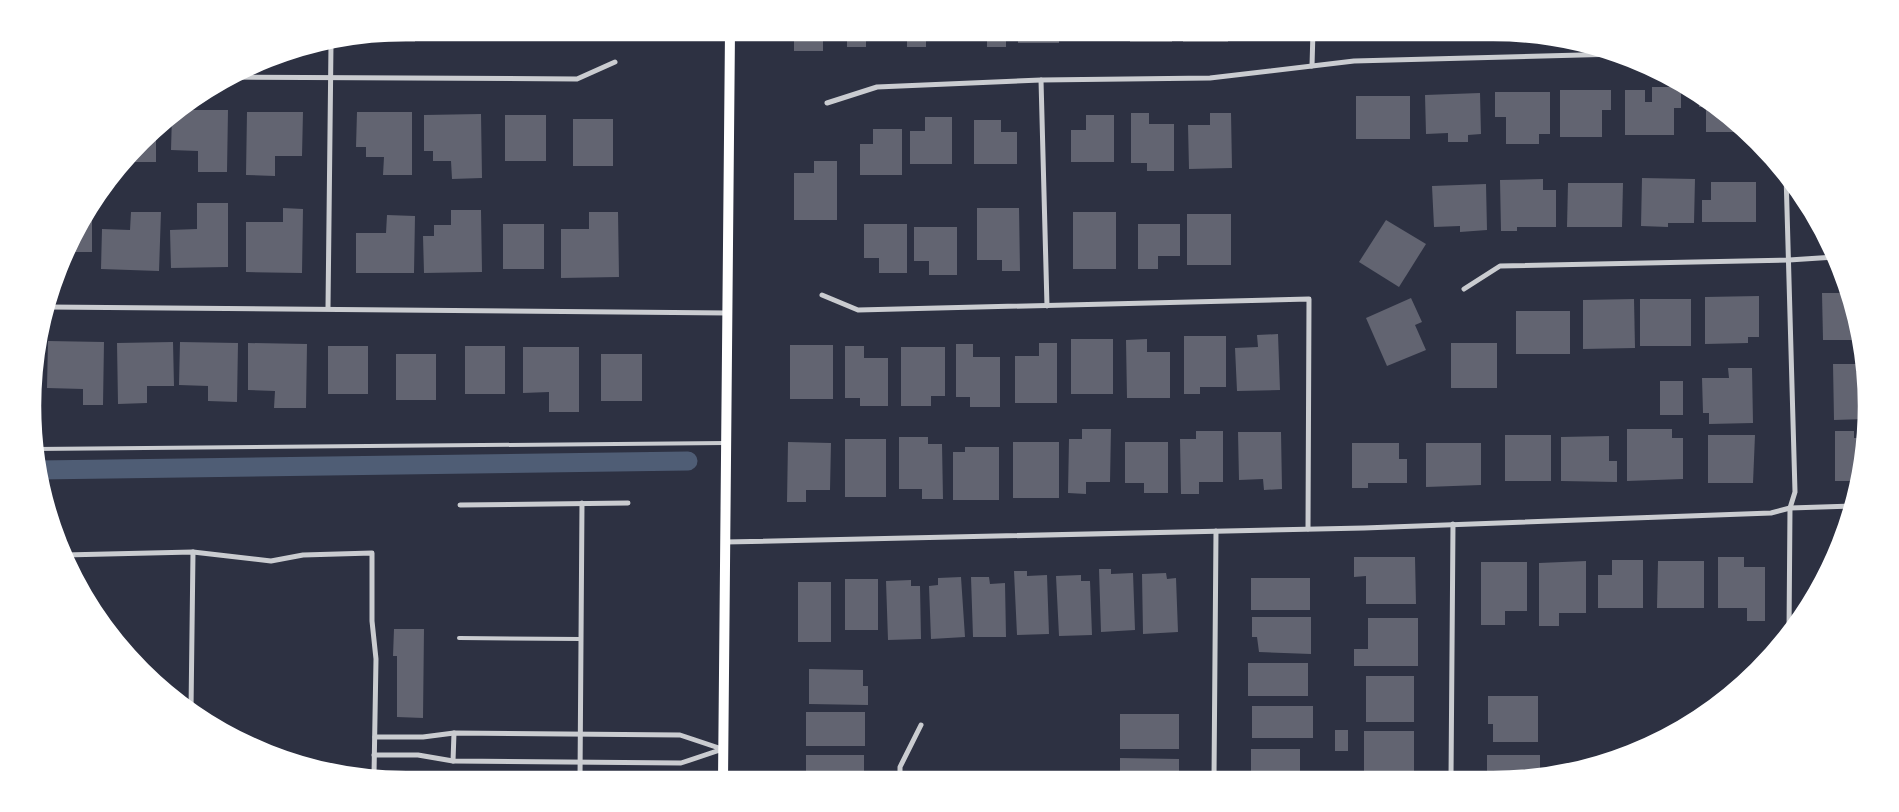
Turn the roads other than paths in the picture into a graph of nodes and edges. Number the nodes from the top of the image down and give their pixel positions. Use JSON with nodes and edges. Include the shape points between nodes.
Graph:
{"nodes":[{"id":1,"x":730,"y":40,"type":"edge"},
{"id":2,"x":1313,"y":40,"type":"edge"},
{"id":3,"x":331,"y":48,"type":"edge"},
{"id":4,"x":1596,"y":55,"type":"edge"},
{"id":5,"x":615,"y":62,"type":"dead end"},
{"id":6,"x":1312,"y":66,"type":"junction"},
{"id":7,"x":245,"y":77,"type":"edge"},
{"id":8,"x":330,"y":79,"type":"junction"},
{"id":9,"x":1041,"y":80,"type":"junction"},
{"id":10,"x":827,"y":103,"type":"dead end"},
{"id":11,"x":1786,"y":188,"type":"edge"},
{"id":12,"x":1827,"y":258,"type":"edge"},
{"id":13,"x":1789,"y":260,"type":"junction"},
{"id":14,"x":1464,"y":289,"type":"dead end"},
{"id":15,"x":822,"y":295,"type":"dead end"},
{"id":16,"x":1047,"y":306,"type":"junction"},
{"id":17,"x":53,"y":307,"type":"edge"},
{"id":18,"x":328,"y":308,"type":"junction"},
{"id":19,"x":728,"y":313,"type":"junction"},
{"id":20,"x":726,"y":443,"type":"junction"},
{"id":21,"x":43,"y":449,"type":"edge"},
{"id":22,"x":582,"y":503,"type":"junction"},
{"id":23,"x":628,"y":503,"type":"dead end"},
{"id":24,"x":460,"y":505,"type":"dead end"},
{"id":25,"x":1845,"y":506,"type":"edge"},
{"id":26,"x":1790,"y":508,"type":"junction"},
{"id":27,"x":1453,"y":524,"type":"junction"},
{"id":28,"x":1308,"y":529,"type":"junction"},
{"id":29,"x":1216,"y":531,"type":"junction"},
{"id":30,"x":725,"y":542,"type":"junction"},
{"id":31,"x":193,"y":552,"type":"junction"},
{"id":32,"x":72,"y":555,"type":"edge"},
{"id":33,"x":1789,"y":620,"type":"edge"},
{"id":34,"x":459,"y":638,"type":"dead end"},
{"id":35,"x":581,"y":639,"type":"junction"},
{"id":36,"x":190,"y":701,"type":"edge"},
{"id":37,"x":921,"y":725,"type":"dead end"},
{"id":38,"x":454,"y":733,"type":"junction"},
{"id":39,"x":580,"y":734,"type":"junction"},
{"id":40,"x":375,"y":737,"type":"junction"},
{"id":41,"x":723,"y":749,"type":"junction"},
{"id":42,"x":374,"y":755,"type":"junction"},
{"id":43,"x":454,"y":761,"type":"junction"},
{"id":44,"x":580,"y":762,"type":"junction"},
{"id":45,"x":374,"y":770,"type":"edge"},
{"id":46,"x":580,"y":772,"type":"edge"},
{"id":47,"x":723,"y":772,"type":"edge"},
{"id":48,"x":900,"y":772,"type":"edge"},
{"id":49,"x":1214,"y":772,"type":"edge"},
{"id":50,"x":1451,"y":772,"type":"edge"}],
"edges":[{"from":1,"to":19,"type":"main road"},
{"from":2,"to":6,"type":"street"},
{"from":3,"to":8,"type":"street"},
{"from":4,"to":6,"type":"street","via":[[1354,60]]},
{"from":5,"to":8,"type":"street","via":[[577,79]]},
{"from":6,"to":9,"type":"street","via":[[1210,78]]},
{"from":7,"to":8,"type":"street"},
{"from":8,"to":18,"type":"street"},
{"from":9,"to":10,"type":"street","via":[[877,87]]},
{"from":9,"to":16,"type":"street"},
{"from":11,"to":13,"type":"street"},
{"from":12,"to":13,"type":"street"},
{"from":13,"to":14,"type":"street","via":[[1500,266]]},
{"from":13,"to":26,"type":"street","via":[[1795,492]]},
{"from":15,"to":16,"type":"street","via":[[858,310]]},
{"from":16,"to":28,"type":"street","via":[[1309,299]]},
{"from":17,"to":18,"type":"street"},
{"from":18,"to":19,"type":"street"},
{"from":19,"to":20,"type":"main road"},
{"from":20,"to":21,"type":"lane"},
{"from":20,"to":30,"type":"main road"},
{"from":22,"to":23,"type":"street"},
{"from":22,"to":24,"type":"street"},
{"from":22,"to":35,"type":"street"},
{"from":25,"to":26,"type":"street"},
{"from":26,"to":27,"type":"street","via":[[1771,513]]},
{"from":26,"to":33,"type":"street"},
{"from":27,"to":28,"type":"street"},
{"from":27,"to":50,"type":"street"},
{"from":28,"to":29,"type":"street"},
{"from":29,"to":30,"type":"street"},
{"from":29,"to":49,"type":"street"},
{"from":30,"to":41,"type":"main road"},
{"from":31,"to":32,"type":"street"},
{"from":31,"to":36,"type":"street"},
{"from":31,"to":40,"type":"street","via":[[271,562],[303,555],[372,553]]},
{"from":34,"to":35,"type":"lane"},
{"from":35,"to":39,"type":"street"},
{"from":37,"to":48,"type":"street"},
{"from":38,"to":39,"type":"street"},
{"from":38,"to":40,"type":"street","via":[[422,738]]},
{"from":38,"to":43,"type":"street"},
{"from":39,"to":41,"type":"street","via":[[680,735]]},
{"from":39,"to":44,"type":"street"},
{"from":40,"to":42,"type":"street"},
{"from":41,"to":44,"type":"street","via":[[681,763]]},
{"from":41,"to":47,"type":"main road"},
{"from":42,"to":43,"type":"street","via":[[418,755]]},
{"from":42,"to":45,"type":"street"},
{"from":43,"to":44,"type":"street"},
{"from":44,"to":46,"type":"street"}]}
